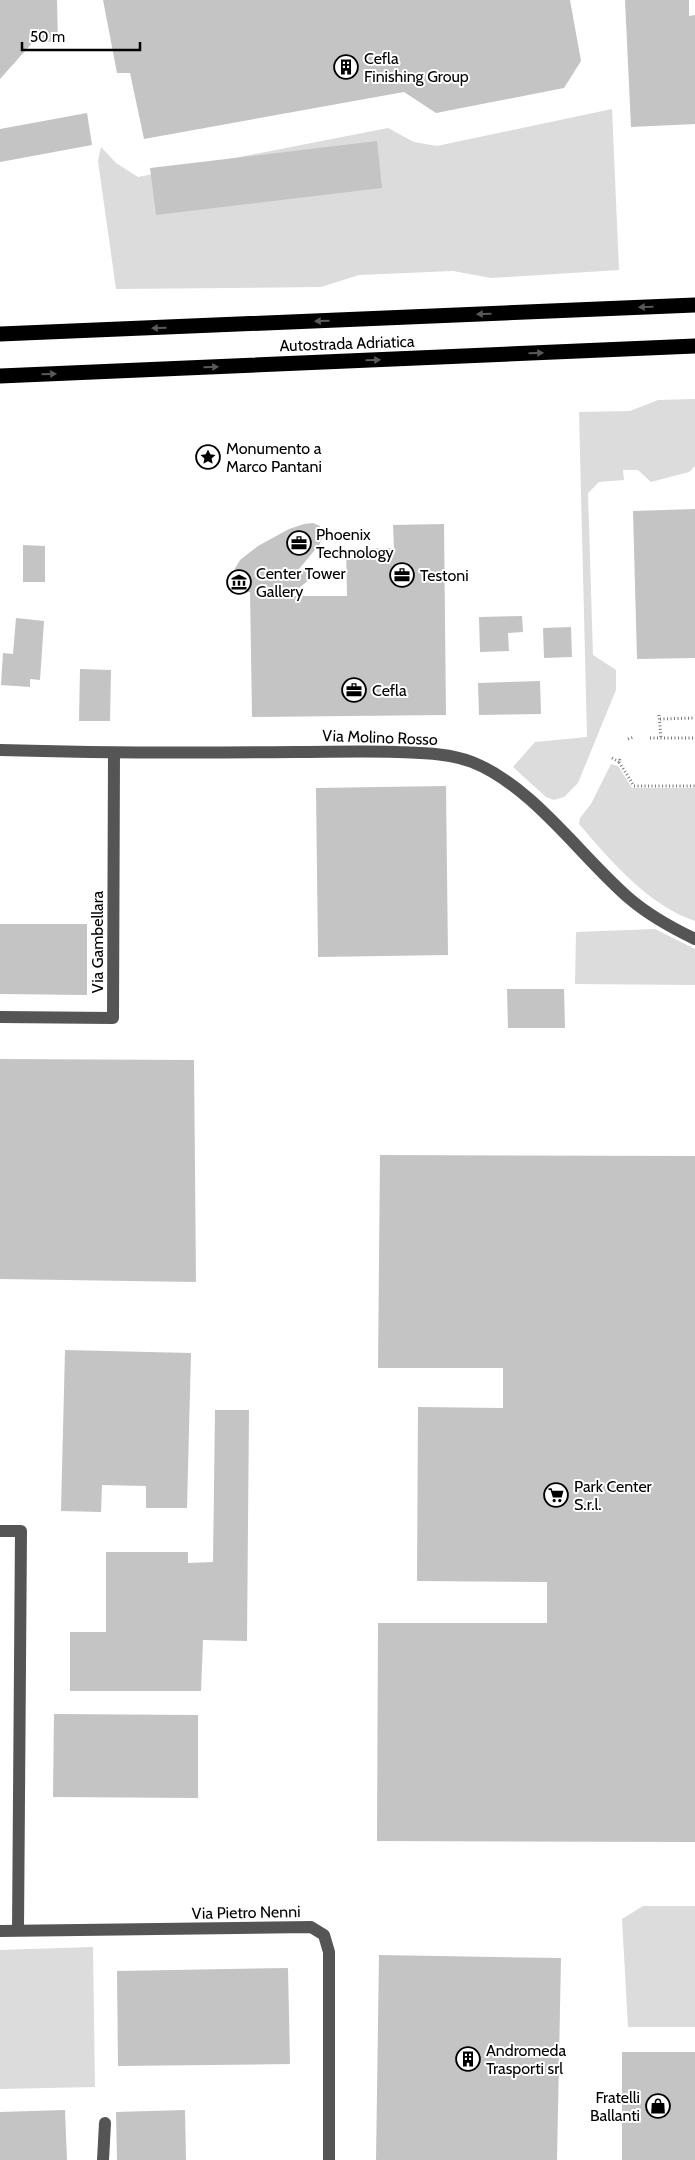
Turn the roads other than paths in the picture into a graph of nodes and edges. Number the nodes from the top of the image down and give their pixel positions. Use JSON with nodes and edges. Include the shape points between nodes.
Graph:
{"nodes":[{"id":1,"x":695,"y":305,"type":"edge"},
{"id":2,"x":0,"y":334,"type":"edge"},
{"id":3,"x":695,"y":346,"type":"edge"},
{"id":4,"x":0,"y":376,"type":"edge"},
{"id":5,"x":0,"y":750,"type":"edge"},
{"id":6,"x":114,"y":753,"type":"junction"},
{"id":7,"x":695,"y":939,"type":"edge"},
{"id":8,"x":0,"y":1017,"type":"edge"},
{"id":9,"x":0,"y":1531,"type":"edge"},
{"id":10,"x":18,"y":1930,"type":"junction"},
{"id":11,"x":0,"y":1931,"type":"edge"},
{"id":12,"x":105,"y":2122,"type":"dead end"},
{"id":13,"x":104,"y":2160,"type":"edge"},
{"id":14,"x":329,"y":2160,"type":"edge"}],
"edges":[{"from":1,"to":2,"type":"highway","name":"Autostrada Adriatica","one_way":true},
{"from":4,"to":3,"type":"highway","name":"Autostrada Adriatica","one_way":true},
{"from":5,"to":6,"type":"street","name":"Via Molino Rosso"},
{"from":6,"to":7,"type":"street","name":"Via Molino Rosso","via":[[423,753],[473,762],[530,800],[630,899],[664,924]]},
{"from":6,"to":8,"type":"street","name":"Via Gambellara","via":[[113,1018]]},
{"from":9,"to":10,"type":"street","via":[[21,1531]]},
{"from":10,"to":11,"type":"street","name":"Via Pietro Nenni"},
{"from":10,"to":14,"type":"street","name":"Via Pietro Nenni","via":[[311,1928],[324,1935],[329,1952]]},
{"from":12,"to":13,"type":"street"}]}
